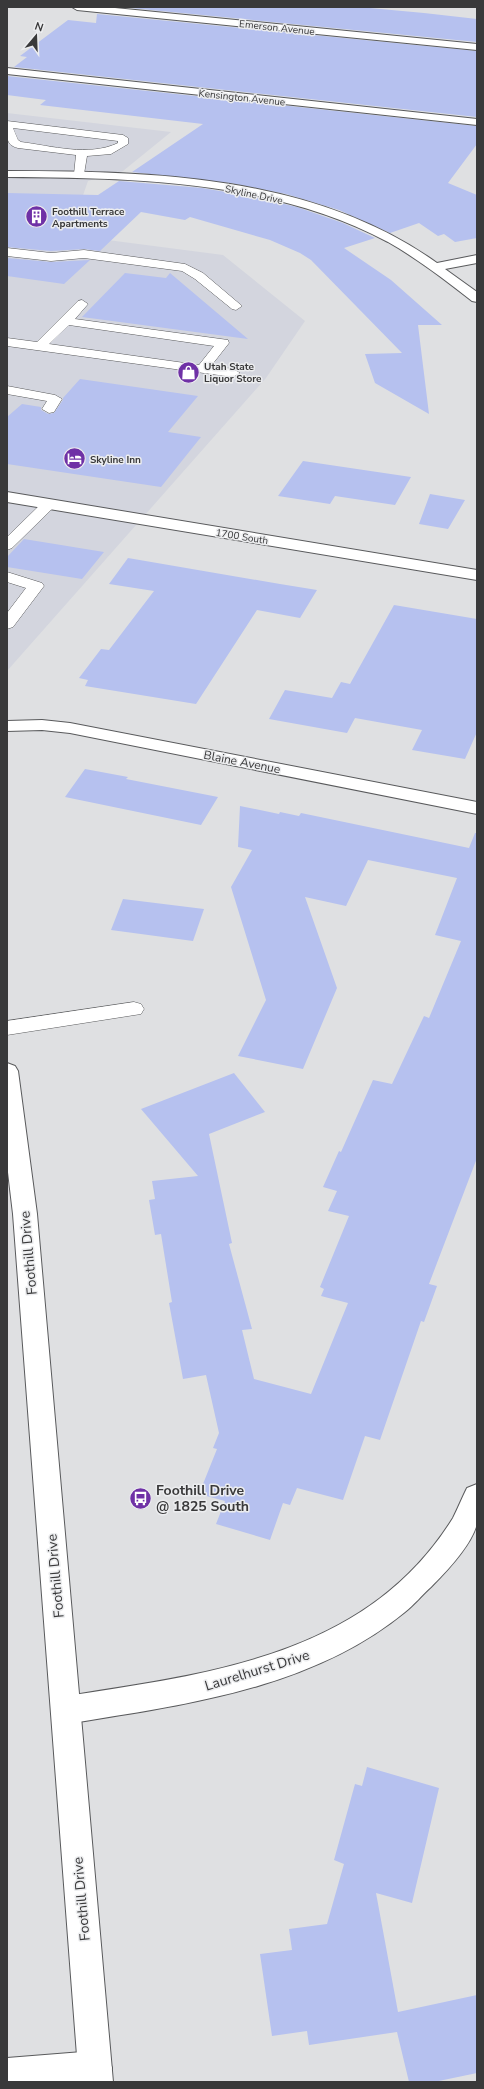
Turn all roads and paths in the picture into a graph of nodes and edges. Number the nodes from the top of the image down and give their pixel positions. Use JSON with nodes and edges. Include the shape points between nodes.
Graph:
{"nodes":[{"id":1,"x":77,"y":7,"type":"edge"},
{"id":2,"x":477,"y":47,"type":"edge"},
{"id":3,"x":7,"y":71,"type":"edge"},
{"id":4,"x":477,"y":122,"type":"edge"},
{"id":5,"x":7,"y":124,"type":"edge"},
{"id":6,"x":82,"y":153,"type":"junction"},
{"id":7,"x":7,"y":174,"type":"edge"},
{"id":8,"x":79,"y":174,"type":"junction"},
{"id":9,"x":7,"y":252,"type":"edge"},
{"id":10,"x":477,"y":259,"type":"edge"},
{"id":11,"x":435,"y":267,"type":"junction"},
{"id":12,"x":477,"y":298,"type":"edge"},
{"id":13,"x":82,"y":304,"type":"dead end"},
{"id":14,"x":236,"y":306,"type":"dead end"},
{"id":15,"x":66,"y":321,"type":"junction"},
{"id":16,"x":7,"y":342,"type":"edge"},
{"id":17,"x":40,"y":346,"type":"junction"},
{"id":18,"x":202,"y":369,"type":"junction"},
{"id":19,"x":233,"y":374,"type":"dead end"},
{"id":20,"x":7,"y":390,"type":"edge"},
{"id":21,"x":49,"y":409,"type":"dead end"},
{"id":22,"x":7,"y":497,"type":"edge"},
{"id":23,"x":49,"y":504,"type":"junction"},
{"id":24,"x":7,"y":545,"type":"edge"},
{"id":25,"x":477,"y":575,"type":"edge"},
{"id":26,"x":7,"y":577,"type":"edge"},
{"id":27,"x":7,"y":624,"type":"edge"},
{"id":28,"x":7,"y":726,"type":"edge"},
{"id":29,"x":477,"y":808,"type":"edge"},
{"id":30,"x":134,"y":1009,"type":"dead end"},
{"id":31,"x":7,"y":1028,"type":"edge"},
{"id":32,"x":7,"y":1071,"type":"edge"},
{"id":33,"x":477,"y":1496,"type":"edge"},
{"id":34,"x":66,"y":1710,"type":"junction"},
{"id":35,"x":7,"y":2075,"type":"edge"},
{"id":36,"x":96,"y":2075,"type":"edge"}],
"edges":[{"from":1,"to":2,"type":"street","name":"Emerson Avenue"},
{"from":3,"to":4,"type":"street","name":"Kensington Avenue"},
{"from":5,"to":6,"type":"lane","via":[[13,142],[18,144]]},
{"from":5,"to":6,"type":"lane","via":[[123,138],[123,144],[107,152]]},
{"from":6,"to":8,"type":"lane"},
{"from":7,"to":8,"type":"street","name":"Skyline Drive"},
{"from":8,"to":11,"type":"street","name":"Skyline Drive","via":[[209,184],[302,204],[379,233]]},
{"from":9,"to":14,"type":"lane","via":[[51,257],[84,254],[185,268]]},
{"from":10,"to":11,"type":"street"},
{"from":11,"to":12,"type":"street","name":"Skyline Drive"},
{"from":13,"to":15,"type":"lane"},
{"from":15,"to":17,"type":"lane"},
{"from":15,"to":18,"type":"lane","via":[[223,342]]},
{"from":16,"to":17,"type":"lane"},
{"from":17,"to":18,"type":"lane"},
{"from":18,"to":19,"type":"lane"},
{"from":20,"to":21,"type":"lane","via":[[55,399]]},
{"from":22,"to":23,"type":"street","name":"1700 South"},
{"from":23,"to":24,"type":"lane"},
{"from":23,"to":25,"type":"street","name":"1700 South"},
{"from":26,"to":27,"type":"lane","via":[[36,586]]},
{"from":28,"to":29,"type":"street","name":"Blaine Avenue","via":[[42,725],[70,728]]},
{"from":30,"to":31,"type":"lane"},
{"from":32,"to":34,"type":"street","name":"Foothill Drive","via":[[25,1214]]},
{"from":33,"to":34,"type":"street","name":"Laurelhurst Drive","via":[[471,1512],[448,1548],[419,1582],[382,1614],[342,1640],[298,1660],[242,1677],[179,1692]]},
{"from":34,"to":36,"type":"street","name":"Foothill Drive"},
{"from":35,"to":36,"type":"street"}]}
